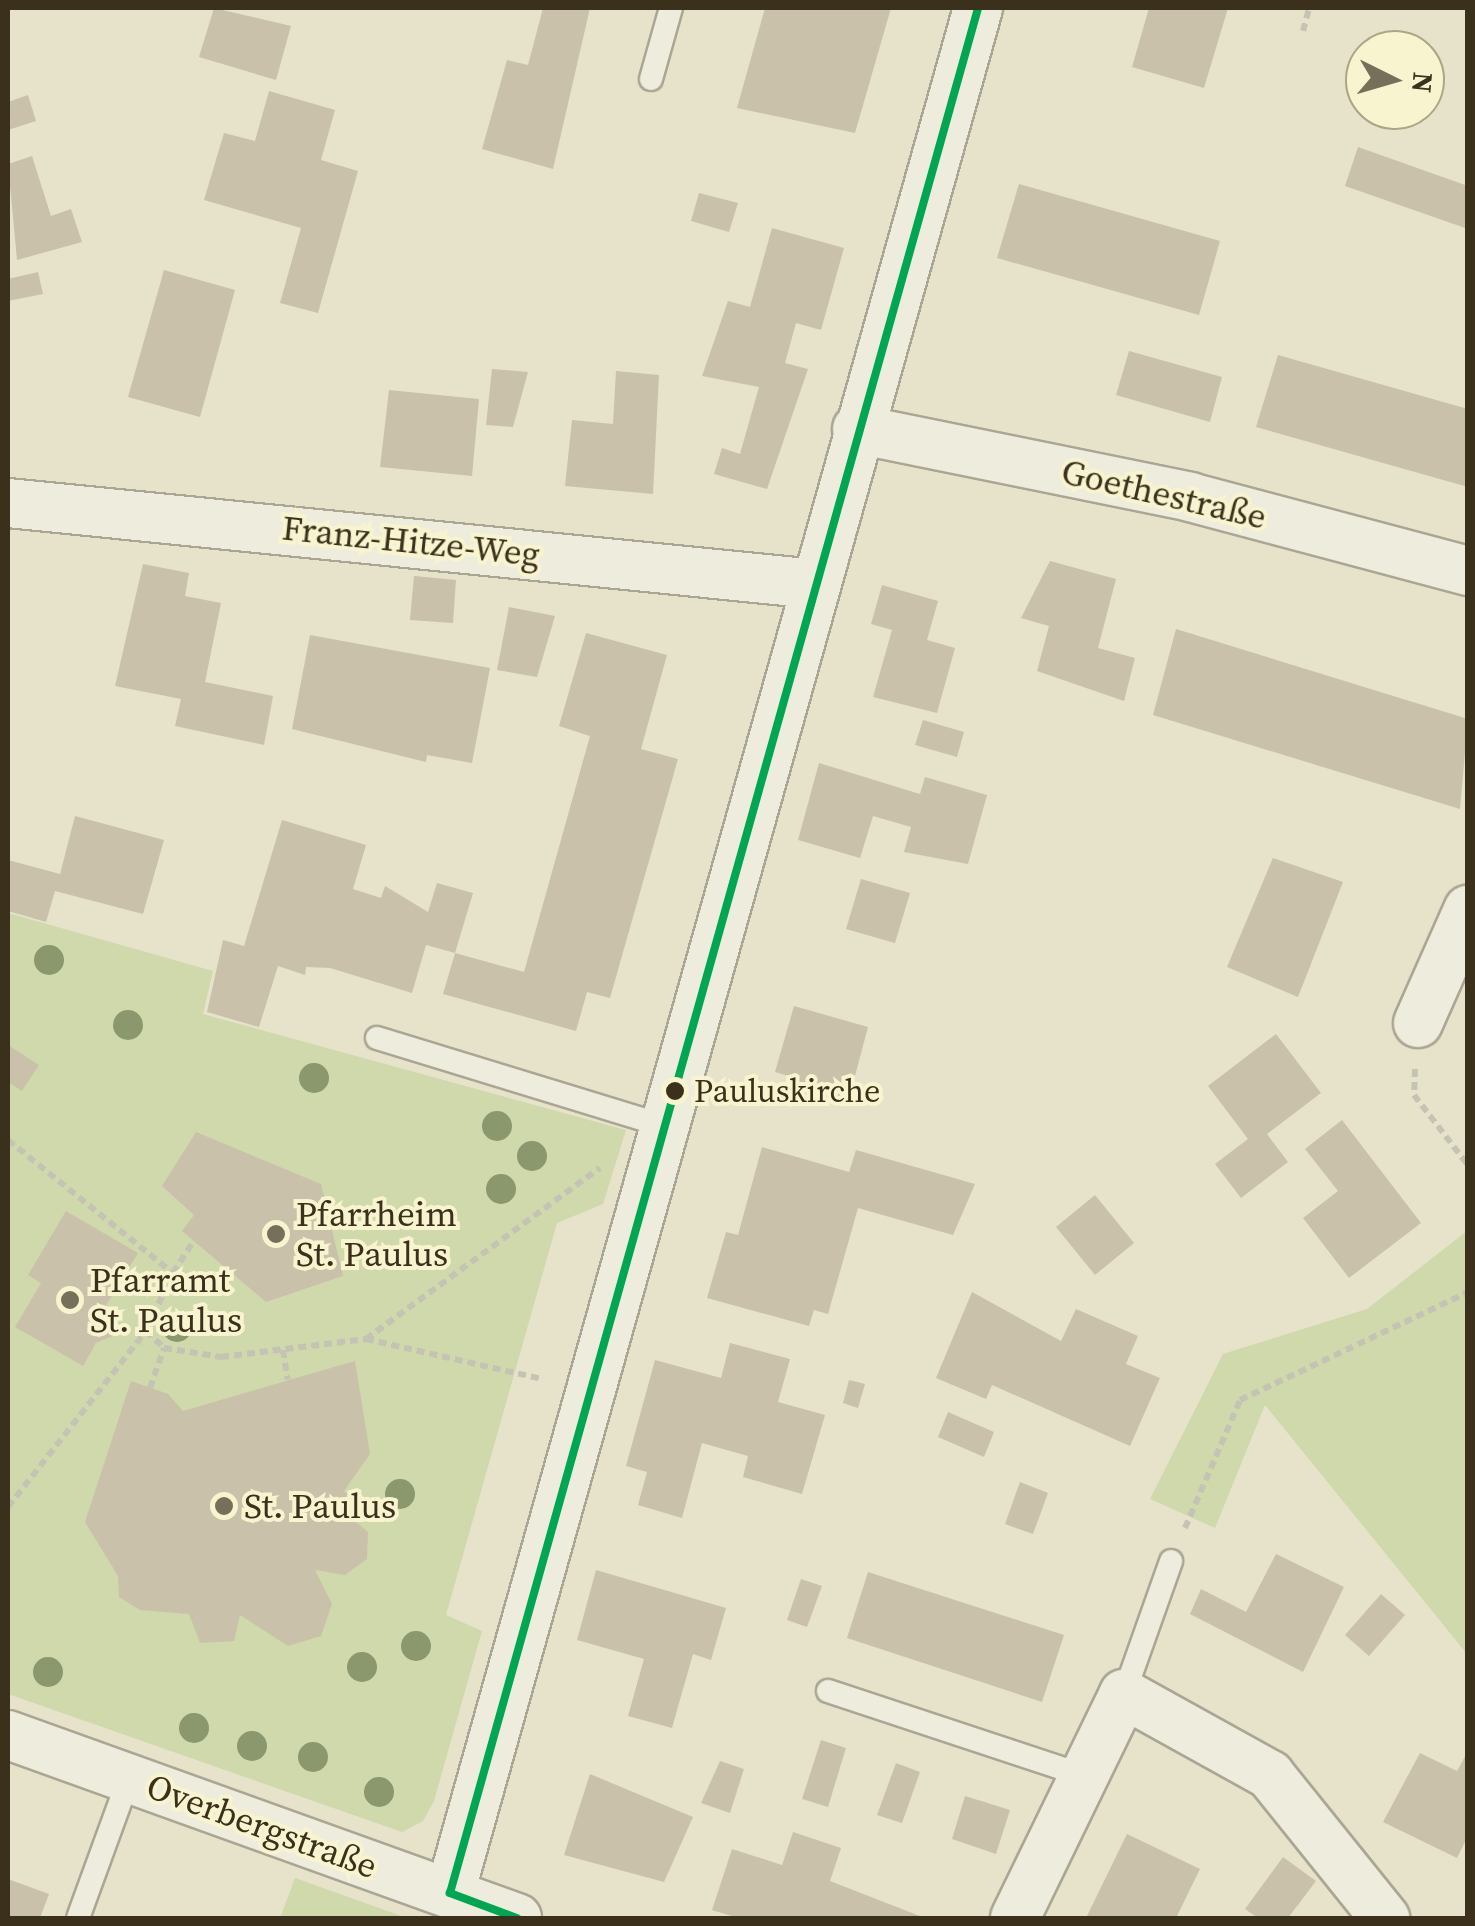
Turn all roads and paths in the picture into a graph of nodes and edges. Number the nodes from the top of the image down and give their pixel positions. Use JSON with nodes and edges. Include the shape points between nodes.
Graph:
{"nodes":[{"id":1,"x":670,"y":8,"type":"edge"},
{"id":2,"x":978,"y":8,"type":"edge"},
{"id":3,"x":1309,"y":8,"type":"edge"},
{"id":4,"x":1303,"y":30,"type":"dead end"},
{"id":5,"x":650,"y":79,"type":"dead end"},
{"id":6,"x":857,"y":429,"type":"junction"},
{"id":7,"x":8,"y":503,"type":"edge"},
{"id":8,"x":1468,"y":571,"type":"edge"},
{"id":9,"x":815,"y":584,"type":"junction"},
{"id":10,"x":1468,"y":910,"type":"edge"},
{"id":11,"x":1418,"y":1023,"type":"joint"},
{"id":12,"x":377,"y":1038,"type":"dead end"},
{"id":13,"x":664,"y":1126,"type":"junction"},
{"id":14,"x":8,"y":1140,"type":"edge"},
{"id":15,"x":1468,"y":1165,"type":"edge"},
{"id":16,"x":194,"y":1242,"type":"dead end"},
{"id":17,"x":172,"y":1273,"type":"junction"},
{"id":18,"x":1468,"y":1292,"type":"edge"},
{"id":19,"x":146,"y":1331,"type":"junction"},
{"id":20,"x":366,"y":1339,"type":"junction"},
{"id":21,"x":164,"y":1348,"type":"junction"},
{"id":22,"x":283,"y":1350,"type":"junction"},
{"id":23,"x":288,"y":1380,"type":"dead end"},
{"id":24,"x":150,"y":1388,"type":"dead end"},
{"id":25,"x":590,"y":1390,"type":"junction"},
{"id":26,"x":8,"y":1507,"type":"edge"},
{"id":27,"x":1171,"y":1562,"type":"joint"},
{"id":28,"x":828,"y":1692,"type":"dead end"},
{"id":29,"x":1124,"y":1694,"type":"junction"},
{"id":30,"x":8,"y":1735,"type":"edge"},
{"id":31,"x":1085,"y":1776,"type":"junction"},
{"id":32,"x":129,"y":1778,"type":"junction"},
{"id":33,"x":450,"y":1894,"type":"junction"},
{"id":34,"x":78,"y":1918,"type":"edge"},
{"id":35,"x":517,"y":1918,"type":"edge"},
{"id":36,"x":1015,"y":1918,"type":"edge"},
{"id":37,"x":1385,"y":1918,"type":"edge"}],
"edges":[{"from":1,"to":5,"type":"lane"},
{"from":2,"to":6,"type":"street"},
{"from":3,"to":4,"type":"path"},
{"from":6,"to":8,"type":"street","name":"Goethestraße","via":[[1190,497]]},
{"from":6,"to":9,"type":"street"},
{"from":7,"to":9,"type":"street","name":"Franz-Hitze-Weg"},
{"from":9,"to":13,"type":"street"},
{"from":10,"to":11,"type":"street"},
{"from":11,"to":15,"type":"path","via":[[1414,1095]]},
{"from":12,"to":13,"type":"lane"},
{"from":13,"to":20,"type":"path","via":[[482,1245]]},
{"from":13,"to":25,"type":"street"},
{"from":14,"to":17,"type":"path"},
{"from":16,"to":17,"type":"path"},
{"from":17,"to":19,"type":"path"},
{"from":18,"to":27,"type":"path","via":[[1240,1400]]},
{"from":19,"to":21,"type":"path"},
{"from":19,"to":26,"type":"path"},
{"from":20,"to":22,"type":"path"},
{"from":20,"to":25,"type":"path"},
{"from":21,"to":22,"type":"path","via":[[221,1357]]},
{"from":21,"to":24,"type":"path"},
{"from":22,"to":23,"type":"path"},
{"from":25,"to":33,"type":"street"},
{"from":27,"to":29,"type":"lane"},
{"from":28,"to":31,"type":"lane"},
{"from":29,"to":31,"type":"street"},
{"from":29,"to":37,"type":"street","via":[[1270,1775]]},
{"from":30,"to":32,"type":"street","name":"Overbergstraße"},
{"from":31,"to":36,"type":"street"},
{"from":32,"to":33,"type":"street","name":"Overbergstraße"},
{"from":32,"to":34,"type":"lane"},
{"from":33,"to":35,"type":"street","name":"Overbergstraße"}]}
